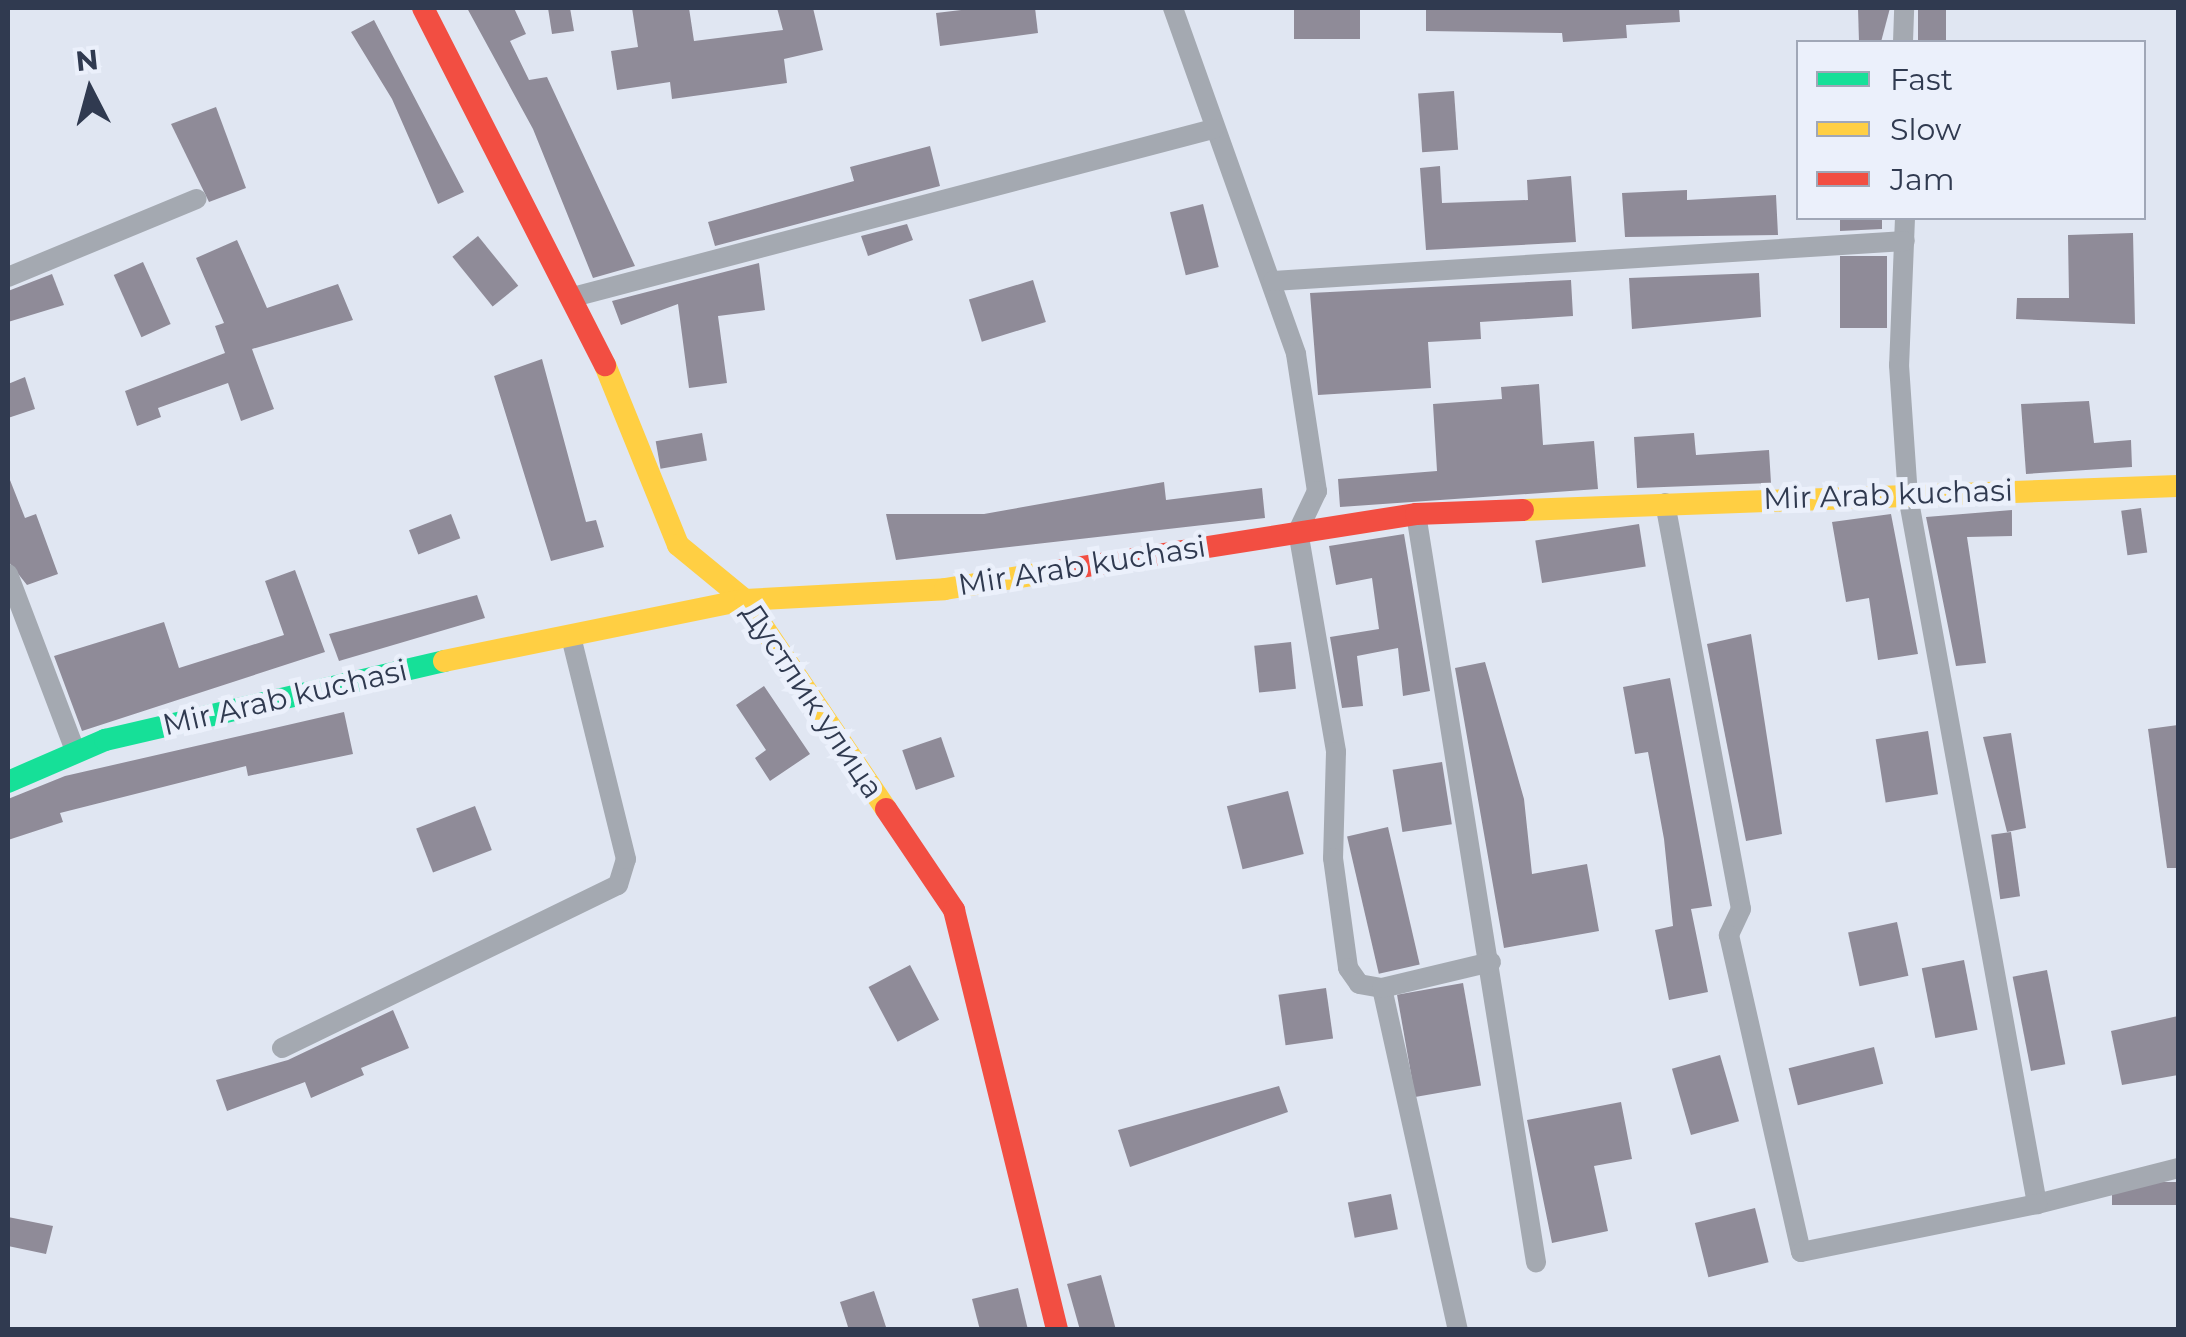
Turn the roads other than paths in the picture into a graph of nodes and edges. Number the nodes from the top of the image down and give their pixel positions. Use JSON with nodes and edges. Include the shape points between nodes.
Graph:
{"nodes":[{"id":1,"x":1173,"y":8,"type":"edge"},
{"id":2,"x":1904,"y":8,"type":"edge"},
{"id":3,"x":429,"y":9,"type":"edge"},
{"id":4,"x":1902,"y":40,"type":"edge"},
{"id":5,"x":1213,"y":129,"type":"junction"},
{"id":6,"x":196,"y":199,"type":"dead end"},
{"id":7,"x":1905,"y":220,"type":"edge"},
{"id":8,"x":1905,"y":241,"type":"junction"},
{"id":9,"x":8,"y":277,"type":"edge"},
{"id":10,"x":1273,"y":281,"type":"junction"},
{"id":11,"x":577,"y":296,"type":"junction"},
{"id":12,"x":2178,"y":486,"type":"edge"},
{"id":13,"x":1908,"y":496,"type":"junction"},
{"id":14,"x":1665,"y":504,"type":"junction"},
{"id":15,"x":1416,"y":514,"type":"junction"},
{"id":16,"x":1298,"y":531,"type":"junction"},
{"id":17,"x":8,"y":574,"type":"edge"},
{"id":18,"x":745,"y":600,"type":"junction"},
{"id":19,"x":571,"y":636,"type":"junction"},
{"id":20,"x":76,"y":753,"type":"junction"},
{"id":21,"x":8,"y":782,"type":"edge"},
{"id":22,"x":1491,"y":962,"type":"junction"},
{"id":23,"x":1382,"y":988,"type":"junction"},
{"id":24,"x":282,"y":1048,"type":"dead end"},
{"id":25,"x":2178,"y":1168,"type":"edge"},
{"id":26,"x":2037,"y":1204,"type":"junction"},
{"id":27,"x":1536,"y":1262,"type":"dead end"},
{"id":28,"x":1057,"y":1330,"type":"edge"},
{"id":29,"x":1458,"y":1330,"type":"edge"}],
"edges":[{"from":1,"to":5,"type":"street"},
{"from":2,"to":4,"type":"street"},
{"from":3,"to":11,"type":"street","name":"Дустлик улица"},
{"from":5,"to":10,"type":"street"},
{"from":5,"to":11,"type":"street"},
{"from":6,"to":9,"type":"street"},
{"from":7,"to":8,"type":"street"},
{"from":8,"to":10,"type":"street"},
{"from":8,"to":13,"type":"street","via":[[1899,365]]},
{"from":10,"to":16,"type":"street","via":[[1296,354],[1317,491]]},
{"from":11,"to":18,"type":"street","name":"Дустлик улица","via":[[678,544]]},
{"from":12,"to":13,"type":"street","name":"Mir Arab kuchasi"},
{"from":13,"to":14,"type":"street","name":"Mir Arab kuchasi"},
{"from":13,"to":26,"type":"street"},
{"from":14,"to":15,"type":"street","name":"Mir Arab kuchasi"},
{"from":14,"to":26,"type":"street","via":[[1741,909],[1729,935],[1800,1252]]},
{"from":15,"to":16,"type":"street","name":"Mir Arab kuchasi"},
{"from":15,"to":22,"type":"street","via":[[1446,740]]},
{"from":16,"to":18,"type":"street","name":"Mir Arab kuchasi","via":[[945,588]]},
{"from":16,"to":23,"type":"street","via":[[1336,752],[1333,858],[1348,968],[1360,984]]},
{"from":17,"to":20,"type":"street"},
{"from":18,"to":19,"type":"street","name":"Mir Arab kuchasi"},
{"from":18,"to":28,"type":"street","name":"Дустлик улица","via":[[954,910]]},
{"from":19,"to":20,"type":"street","name":"Mir Arab kuchasi","via":[[268,697]]},
{"from":19,"to":24,"type":"street","via":[[626,859],[618,886]]},
{"from":20,"to":21,"type":"street","name":"Mir Arab kuchasi"},
{"from":22,"to":23,"type":"street"},
{"from":22,"to":27,"type":"street"},
{"from":23,"to":29,"type":"street"},
{"from":25,"to":26,"type":"street"}]}
